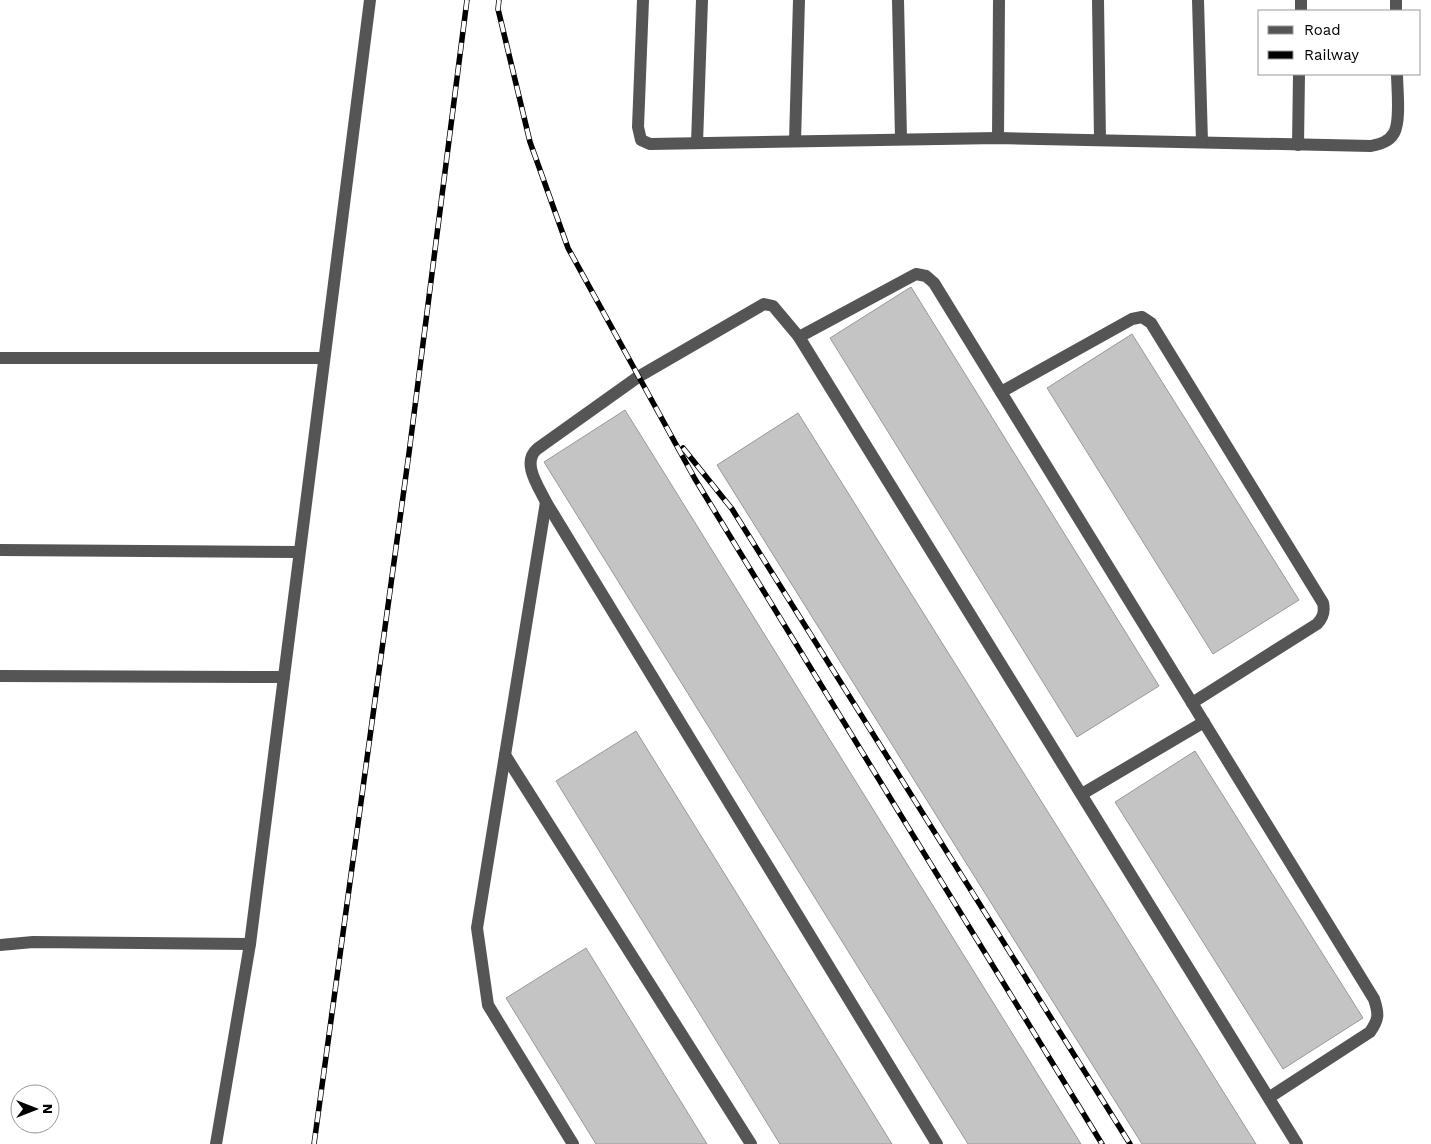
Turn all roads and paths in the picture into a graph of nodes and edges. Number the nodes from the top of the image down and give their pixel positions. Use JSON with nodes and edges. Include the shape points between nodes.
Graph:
{"nodes":[{"id":1,"x":370,"y":0,"type":"edge"},
{"id":2,"x":643,"y":0,"type":"edge"},
{"id":3,"x":702,"y":0,"type":"edge"},
{"id":4,"x":799,"y":0,"type":"edge"},
{"id":5,"x":898,"y":0,"type":"edge"},
{"id":6,"x":999,"y":0,"type":"edge"},
{"id":7,"x":1098,"y":0,"type":"edge"},
{"id":8,"x":1198,"y":0,"type":"edge"},
{"id":9,"x":1299,"y":75,"type":"edge"},
{"id":10,"x":1397,"y":75,"type":"edge"},
{"id":11,"x":901,"y":138,"type":"junction"},
{"id":12,"x":998,"y":138,"type":"junction"},
{"id":13,"x":1100,"y":140,"type":"junction"},
{"id":14,"x":795,"y":141,"type":"junction"},
{"id":15,"x":1202,"y":142,"type":"junction"},
{"id":16,"x":697,"y":143,"type":"junction"},
{"id":17,"x":1298,"y":145,"type":"junction"},
{"id":18,"x":799,"y":337,"type":"junction"},
{"id":19,"x":0,"y":358,"type":"edge"},
{"id":20,"x":324,"y":358,"type":"junction"},
{"id":21,"x":1001,"y":392,"type":"junction"},
{"id":22,"x":546,"y":502,"type":"junction"},
{"id":23,"x":0,"y":550,"type":"edge"},
{"id":24,"x":299,"y":552,"type":"junction"},
{"id":25,"x":0,"y":676,"type":"edge"},
{"id":26,"x":284,"y":677,"type":"junction"},
{"id":27,"x":1192,"y":703,"type":"junction"},
{"id":28,"x":1204,"y":722,"type":"junction"},
{"id":29,"x":505,"y":755,"type":"junction"},
{"id":30,"x":1082,"y":794,"type":"junction"},
{"id":31,"x":250,"y":944,"type":"junction"},
{"id":32,"x":0,"y":945,"type":"edge"},
{"id":33,"x":1270,"y":1097,"type":"junction"},
{"id":34,"x":216,"y":1144,"type":"edge"},
{"id":35,"x":573,"y":1144,"type":"edge"},
{"id":36,"x":751,"y":1144,"type":"edge"},
{"id":37,"x":937,"y":1144,"type":"edge"},
{"id":38,"x":1297,"y":1144,"type":"edge"}],
"edges":[{"from":1,"to":20,"type":"street"},
{"from":2,"to":16,"type":"street","via":[[639,135],[641,140],[650,144]]},
{"from":3,"to":16,"type":"street"},
{"from":4,"to":14,"type":"street"},
{"from":5,"to":11,"type":"street"},
{"from":6,"to":12,"type":"street"},
{"from":7,"to":13,"type":"street"},
{"from":8,"to":15,"type":"street"},
{"from":9,"to":17,"type":"street"},
{"from":10,"to":17,"type":"street","via":[[1396,129],[1384,143],[1363,146]]},
{"from":11,"to":12,"type":"street"},
{"from":11,"to":14,"type":"street"},
{"from":12,"to":13,"type":"street"},
{"from":13,"to":15,"type":"street"},
{"from":14,"to":16,"type":"street"},
{"from":15,"to":17,"type":"street"},
{"from":18,"to":21,"type":"street","via":[[921,274],[934,283]]},
{"from":18,"to":22,"type":"street","via":[[774,306],[764,304],[638,378],[533,452],[531,468]]},
{"from":18,"to":30,"type":"street"},
{"from":19,"to":20,"type":"street"},
{"from":20,"to":24,"type":"street"},
{"from":21,"to":27,"type":"street"},
{"from":21,"to":27,"type":"street","via":[[1136,317],[1151,323],[1162,340],[1318,595],[1324,610],[1317,624]]},
{"from":22,"to":29,"type":"street"},
{"from":22,"to":37,"type":"street"},
{"from":23,"to":24,"type":"street"},
{"from":24,"to":26,"type":"street"},
{"from":25,"to":26,"type":"street"},
{"from":26,"to":31,"type":"street"},
{"from":27,"to":28,"type":"street"},
{"from":28,"to":30,"type":"street"},
{"from":28,"to":33,"type":"street","via":[[1374,1000],[1378,1012],[1378,1021],[1370,1032]]},
{"from":29,"to":35,"type":"street","via":[[477,928],[488,1004]]},
{"from":29,"to":36,"type":"street"},
{"from":30,"to":33,"type":"street"},
{"from":31,"to":32,"type":"street","via":[[33,942]]},
{"from":31,"to":34,"type":"street"},
{"from":33,"to":38,"type":"street"}]}
